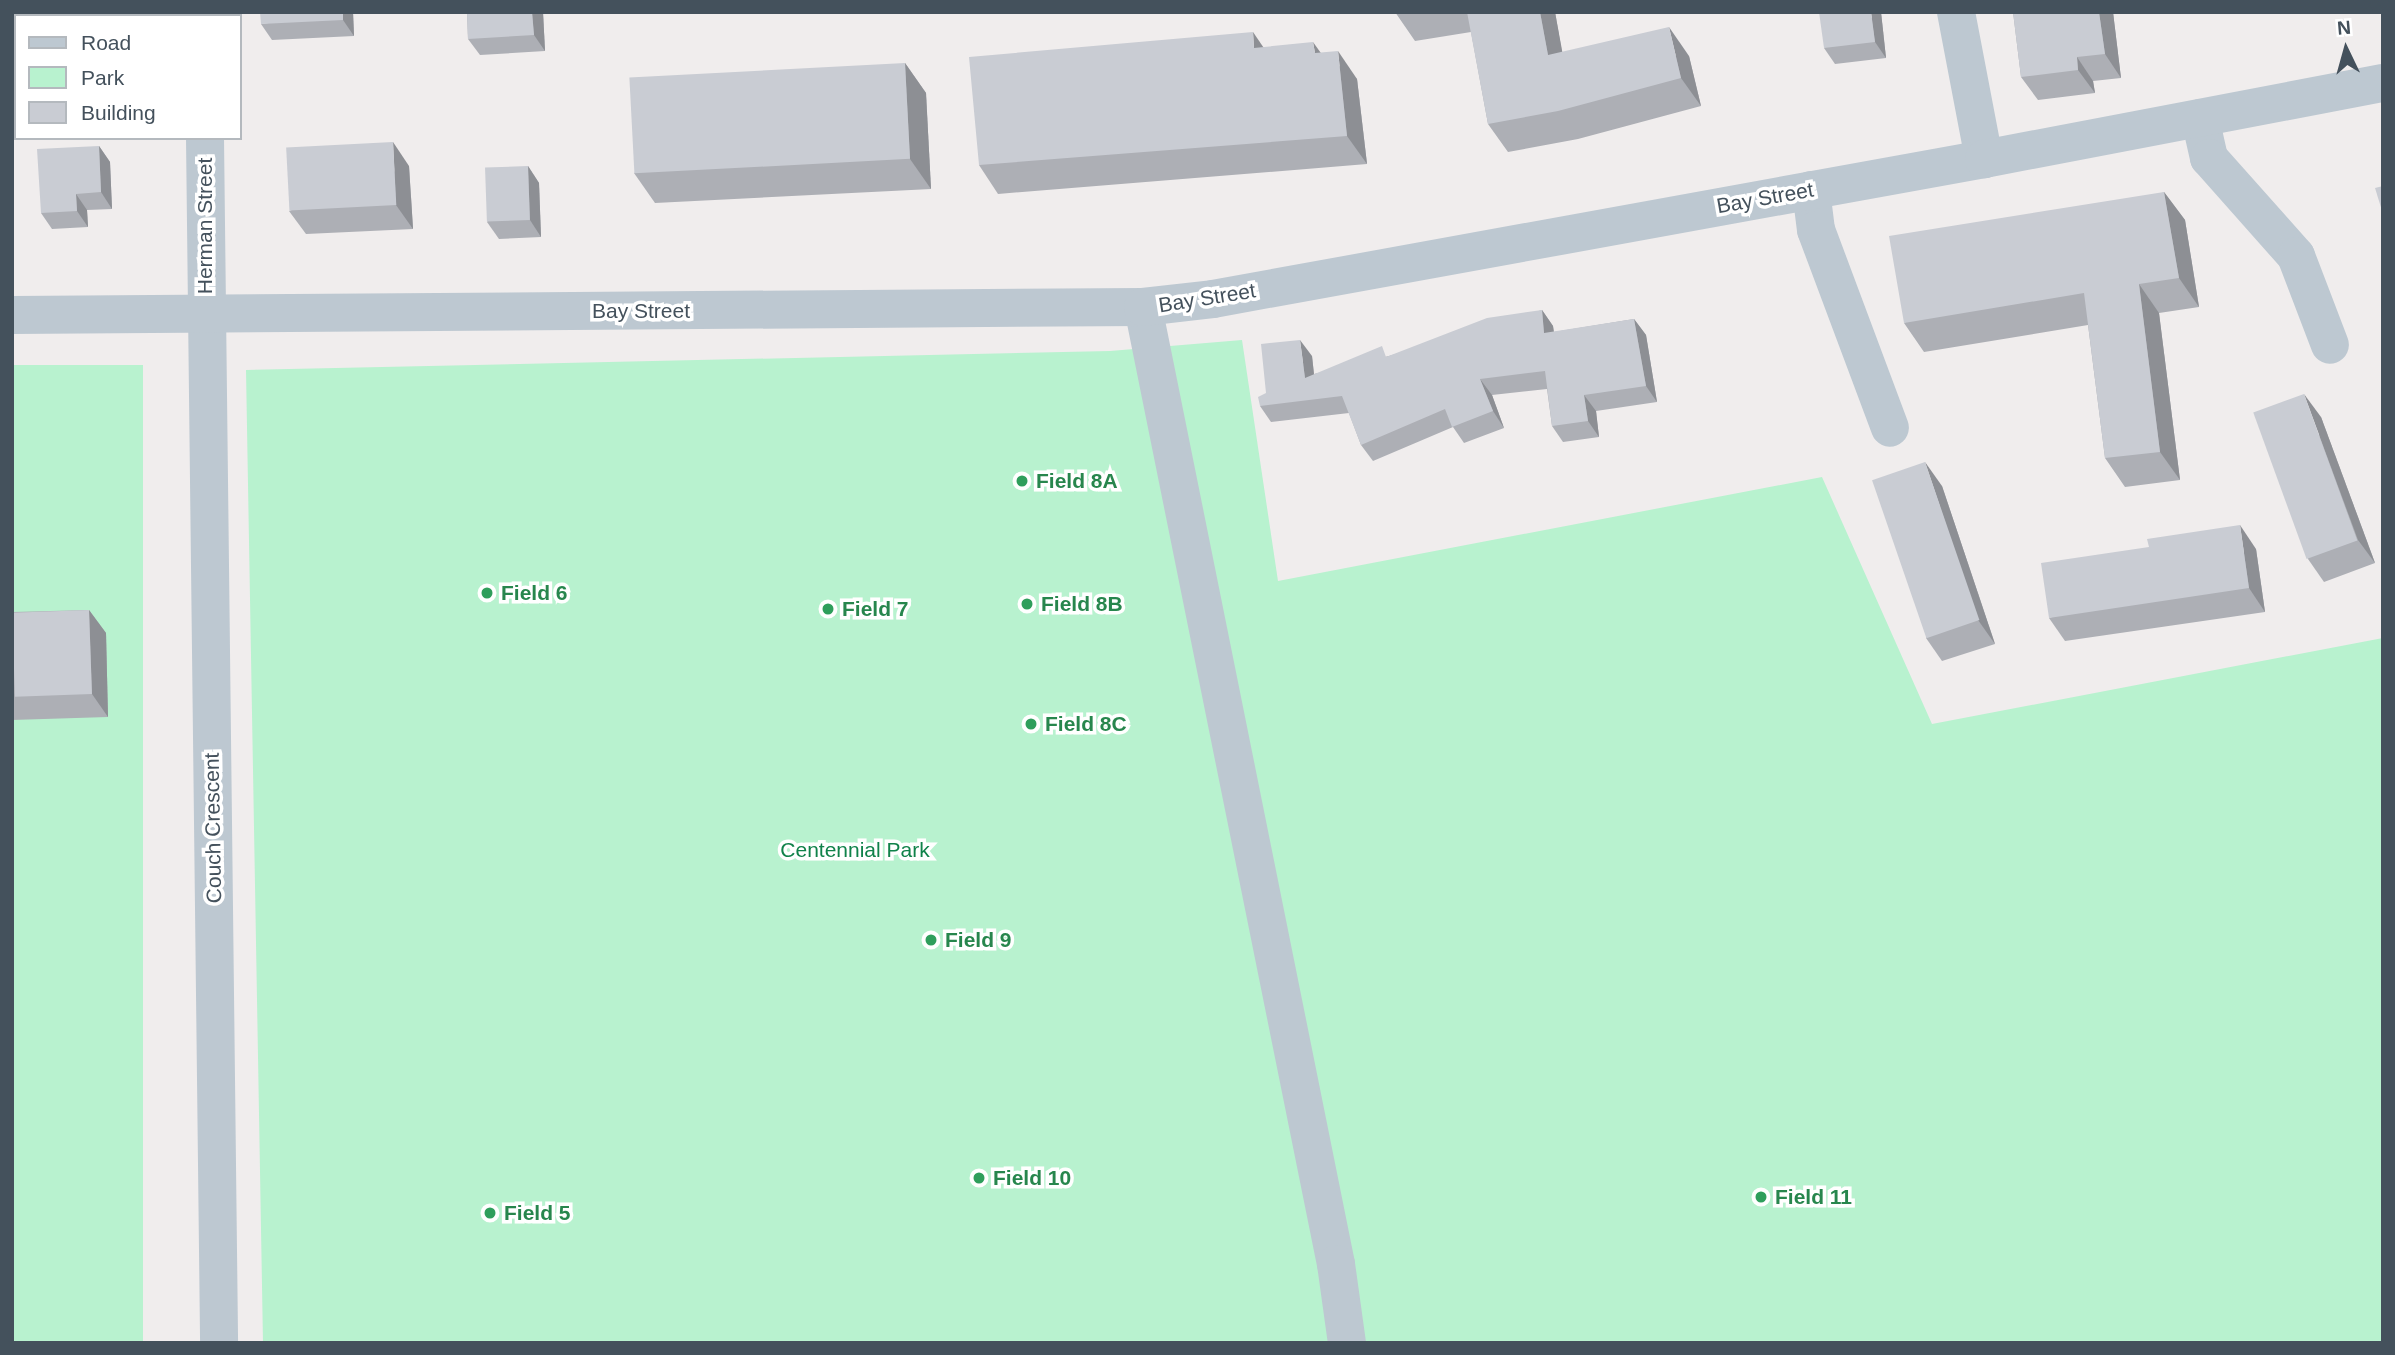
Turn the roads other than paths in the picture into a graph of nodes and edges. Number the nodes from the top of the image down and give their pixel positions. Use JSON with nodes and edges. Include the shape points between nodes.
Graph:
{"nodes":[{"id":1,"x":1956,"y":12,"type":"edge"},
{"id":2,"x":2383,"y":83,"type":"edge"},
{"id":3,"x":2200,"y":118,"type":"junction"},
{"id":4,"x":205,"y":140,"type":"edge"},
{"id":5,"x":1984,"y":159,"type":"junction"},
{"id":6,"x":1811,"y":190,"type":"junction"},
{"id":7,"x":1143,"y":307,"type":"junction"},
{"id":8,"x":206,"y":314,"type":"junction"},
{"id":9,"x":12,"y":315,"type":"edge"},
{"id":10,"x":2330,"y":345,"type":"dead end"},
{"id":11,"x":1890,"y":428,"type":"dead end"},
{"id":12,"x":219,"y":1343,"type":"edge"},
{"id":13,"x":1347,"y":1343,"type":"edge"}],
"edges":[{"from":1,"to":5,"type":"street"},
{"from":2,"to":3,"type":"street","name":"Bay Street"},
{"from":3,"to":5,"type":"street","name":"Bay Street"},
{"from":3,"to":10,"type":"street","via":[[2209,158],[2296,256]]},
{"from":4,"to":8,"type":"street","name":"Herman Street"},
{"from":5,"to":6,"type":"street","name":"Bay Street"},
{"from":6,"to":7,"type":"street","name":"Bay Street","via":[[1213,299]]},
{"from":6,"to":11,"type":"street","via":[[1816,230]]},
{"from":7,"to":8,"type":"street","name":"Bay Street"},
{"from":7,"to":13,"type":"street","via":[[1336,1264]]},
{"from":8,"to":9,"type":"street","name":"Bay Street"},
{"from":8,"to":12,"type":"street","name":"Couch Crescent"}]}
